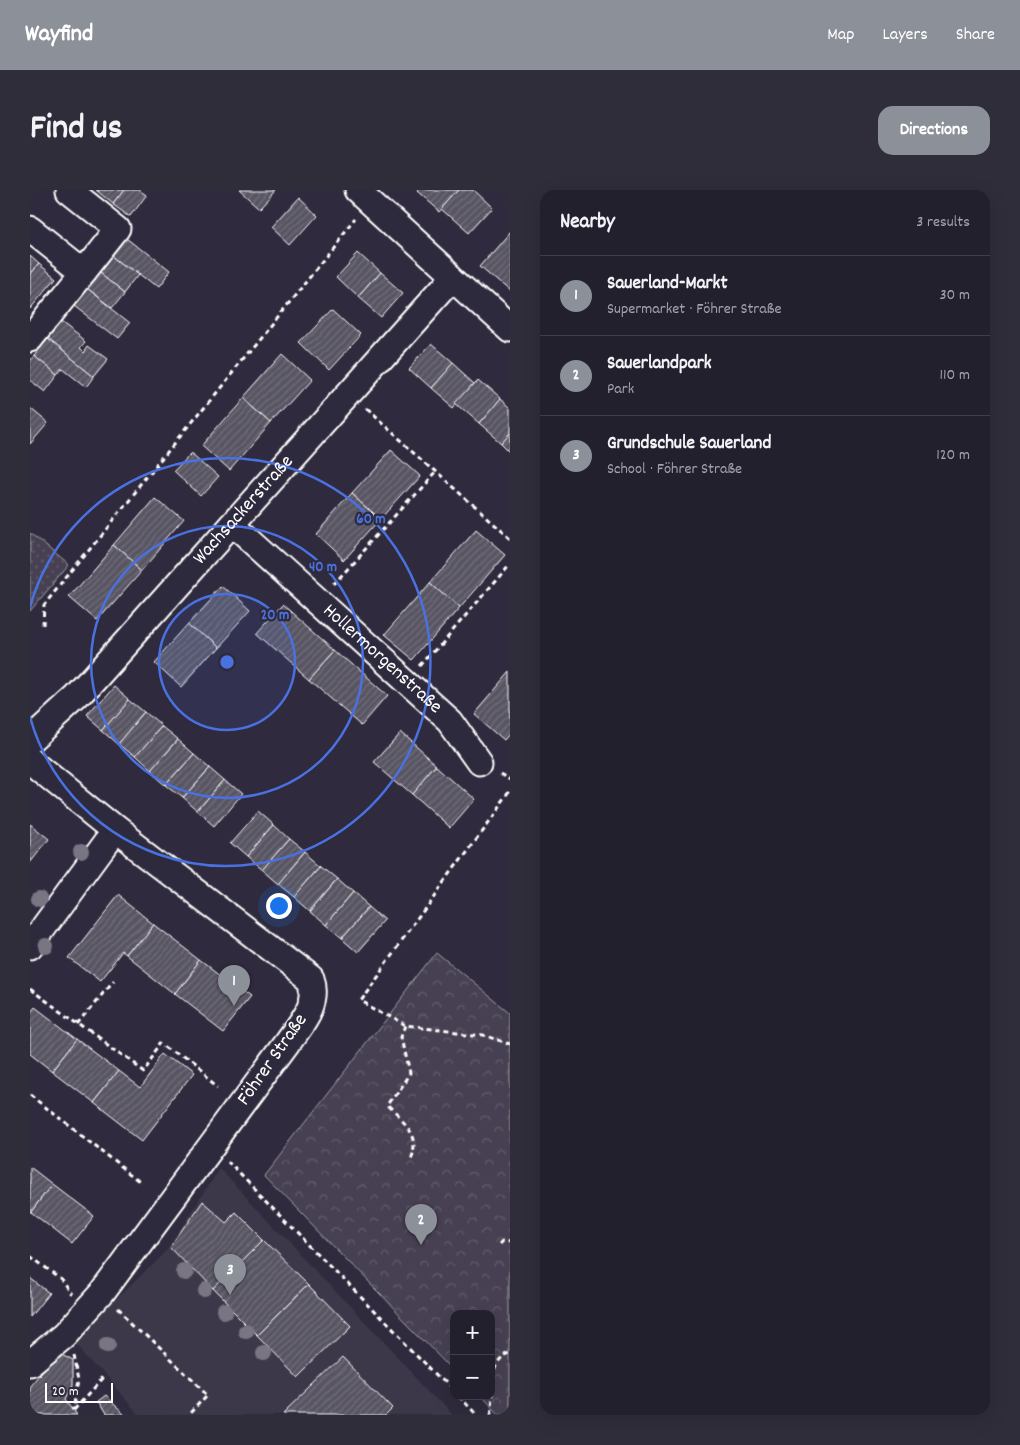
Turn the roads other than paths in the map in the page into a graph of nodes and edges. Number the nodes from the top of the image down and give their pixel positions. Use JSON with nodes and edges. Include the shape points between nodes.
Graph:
{"nodes":[{"id":1,"x":72,"y":191,"type":"edge"},
{"id":2,"x":364,"y":195,"type":"edge"},
{"id":3,"x":30,"y":229,"type":"edge"},
{"id":4,"x":84,"y":272,"type":"junction"},
{"id":5,"x":453,"y":277,"type":"junction"},
{"id":6,"x":510,"y":329,"type":"edge"},
{"id":7,"x":30,"y":339,"type":"edge"},
{"id":8,"x":232,"y":524,"type":"junction"},
{"id":9,"x":30,"y":740,"type":"edge"},
{"id":10,"x":30,"y":761,"type":"edge"},
{"id":11,"x":479,"y":762,"type":"dead end"},
{"id":12,"x":115,"y":830,"type":"junction"},
{"id":13,"x":30,"y":946,"type":"edge"},
{"id":14,"x":30,"y":1363,"type":"edge"}],
"edges":[{"from":1,"to":4,"type":"street","via":[[118,229]]},
{"from":2,"to":5,"type":"street"},
{"from":3,"to":4,"type":"street"},
{"from":4,"to":7,"type":"street"},
{"from":5,"to":6,"type":"street"},
{"from":5,"to":8,"type":"street","name":"Wachsackerstraße"},
{"from":8,"to":9,"type":"street","name":"Wachsackerstraße","via":[[77,698]]},
{"from":8,"to":11,"type":"street","name":"Hollermorgenstraße","via":[[450,721]]},
{"from":10,"to":12,"type":"street","name":"Föhrer Straße"},
{"from":12,"to":13,"type":"street"},
{"from":12,"to":14,"type":"street","name":"Föhrer Straße","via":[[311,979],[314,994],[307,1014],[102,1293],[64,1335]]}]}
